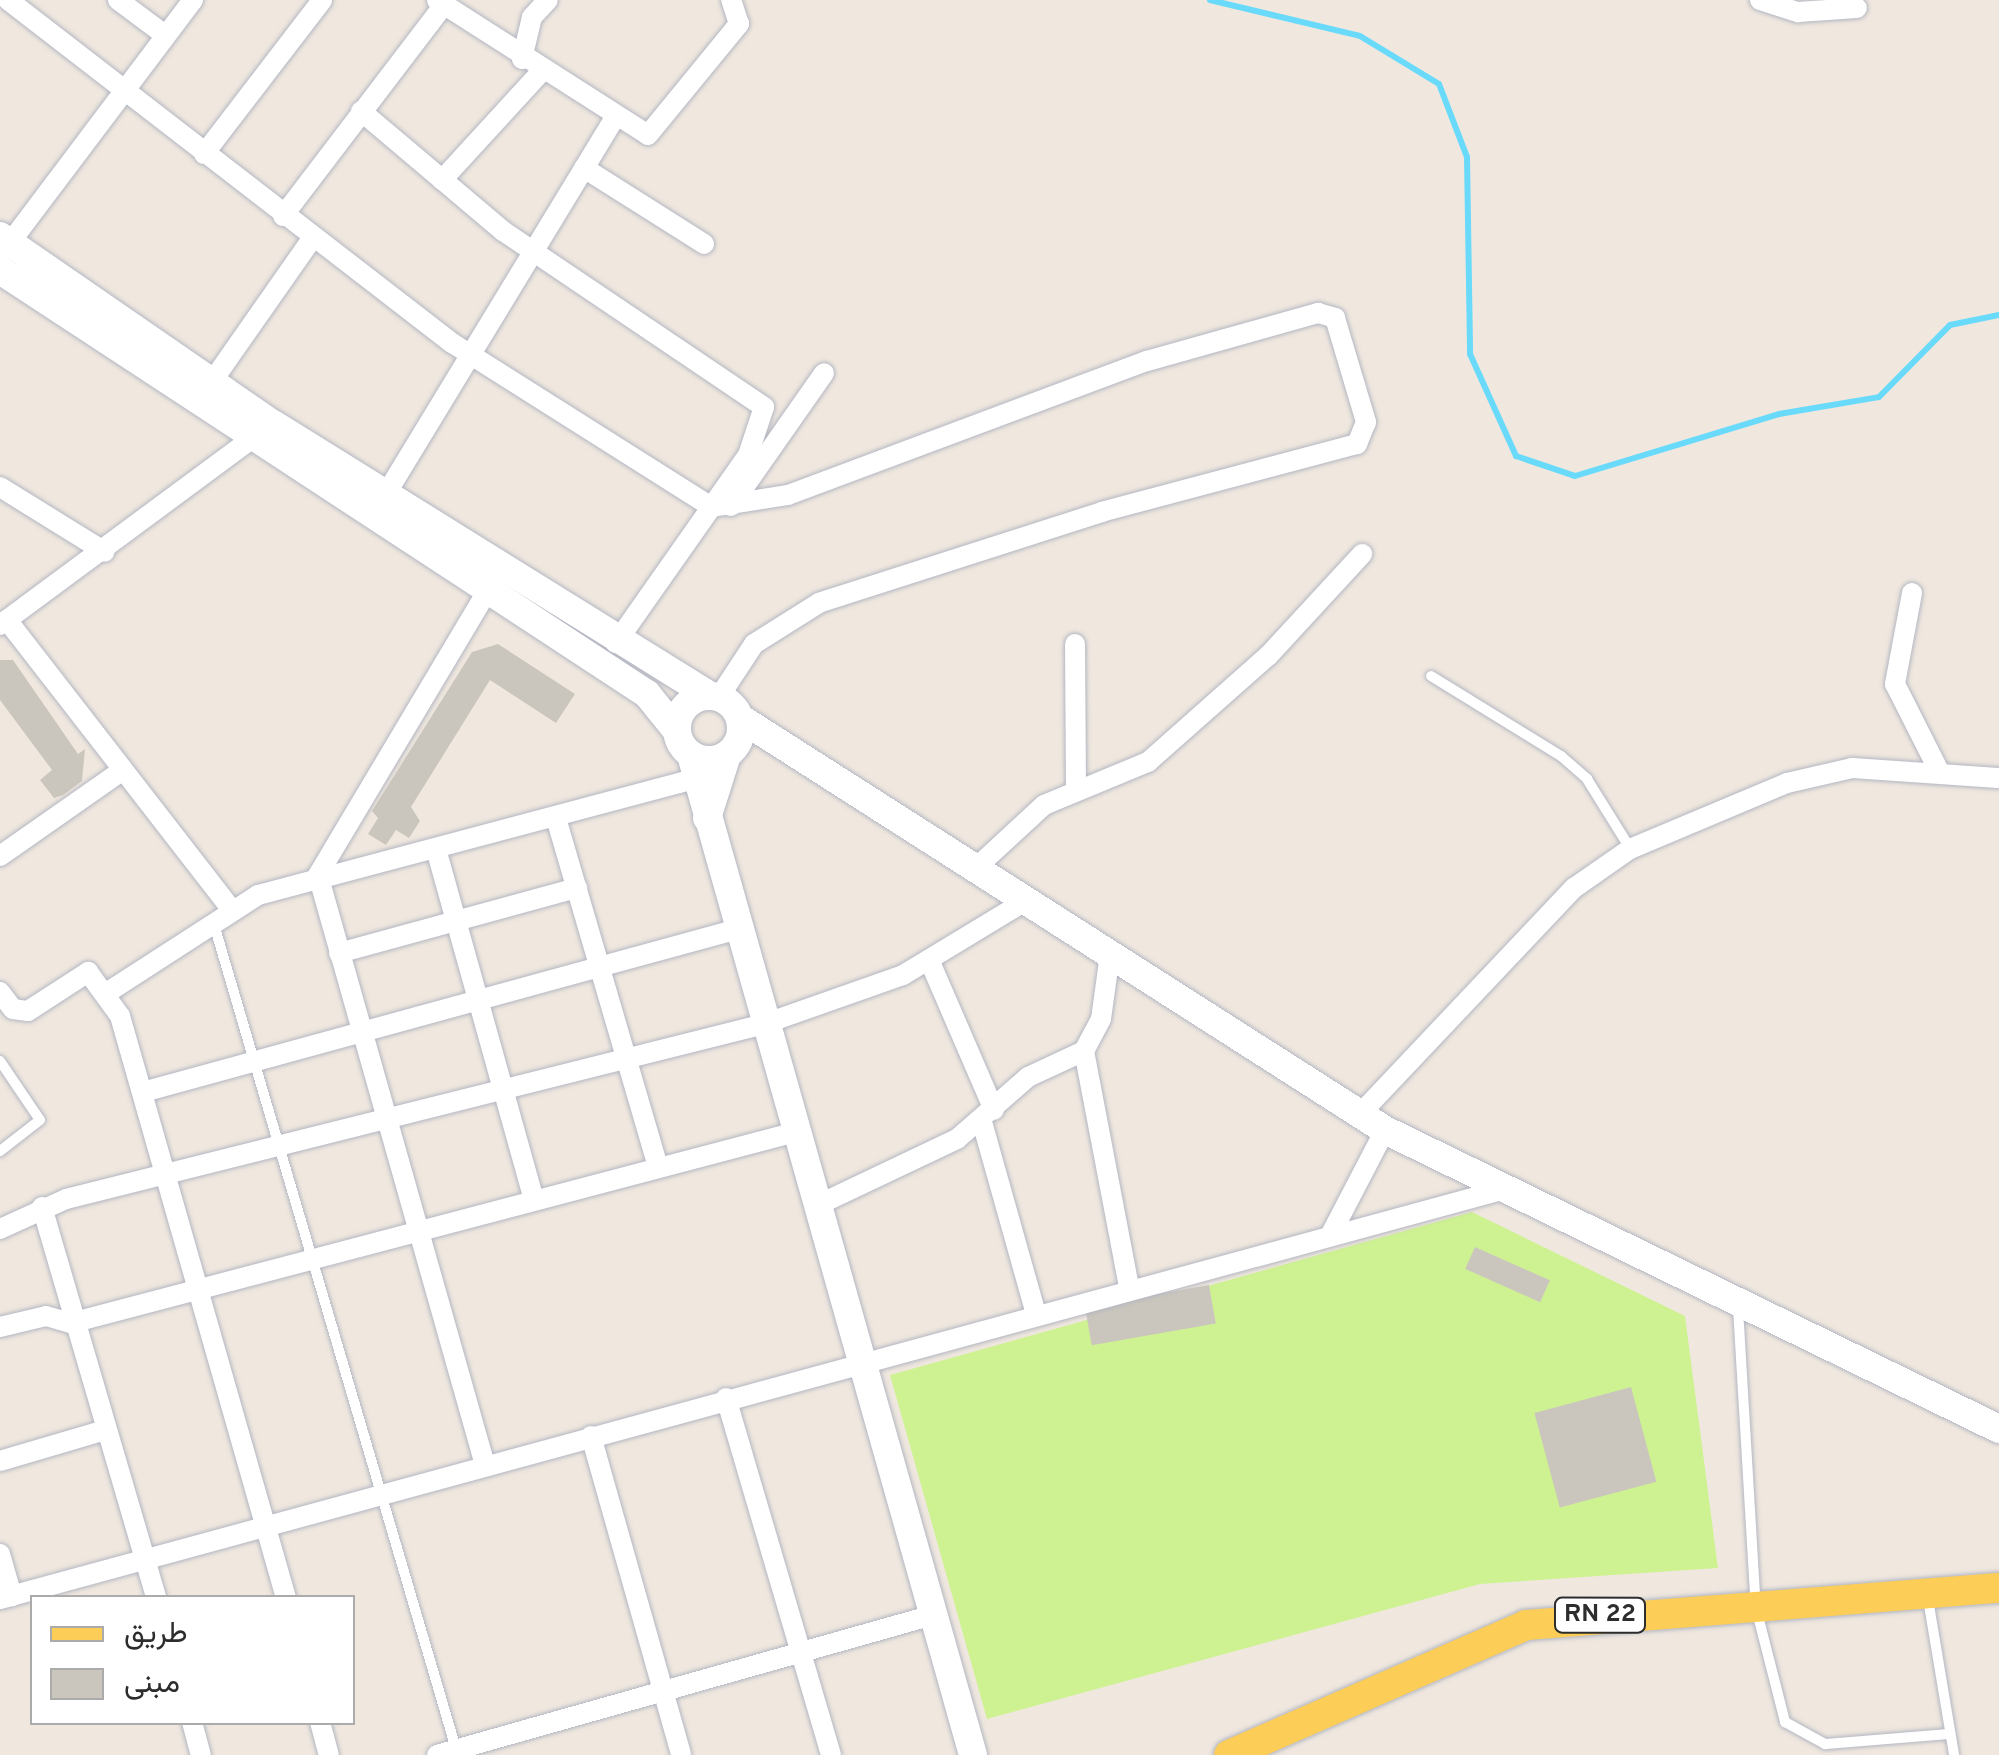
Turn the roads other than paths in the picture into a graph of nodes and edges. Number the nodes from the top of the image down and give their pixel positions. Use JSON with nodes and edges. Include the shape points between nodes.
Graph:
{"nodes":[{"id":1,"x":8,"y":0,"type":"edge"},
{"id":2,"x":118,"y":0,"type":"edge"},
{"id":3,"x":194,"y":0,"type":"edge"},
{"id":4,"x":322,"y":0,"type":"edge"},
{"id":5,"x":548,"y":0,"type":"edge"},
{"id":6,"x":731,"y":0,"type":"edge"},
{"id":7,"x":1760,"y":0,"type":"edge"},
{"id":8,"x":440,"y":2,"type":"edge"},
{"id":9,"x":1858,"y":8,"type":"dead end"},
{"id":10,"x":165,"y":35,"type":"junction"},
{"id":11,"x":522,"y":59,"type":"junction"},
{"id":12,"x":542,"y":72,"type":"junction"},
{"id":13,"x":123,"y":92,"type":"junction"},
{"id":14,"x":361,"y":111,"type":"junction"},
{"id":15,"x":614,"y":119,"type":"junction"},
{"id":16,"x":204,"y":154,"type":"junction"},
{"id":17,"x":584,"y":168,"type":"junction"},
{"id":18,"x":442,"y":180,"type":"junction"},
{"id":19,"x":283,"y":216,"type":"junction"},
{"id":20,"x":311,"y":240,"type":"junction"},
{"id":21,"x":704,"y":244,"type":"dead end"},
{"id":22,"x":3,"y":245,"type":"edge"},
{"id":23,"x":532,"y":251,"type":"junction"},
{"id":24,"x":0,"y":270,"type":"edge"},
{"id":25,"x":471,"y":356,"type":"junction"},
{"id":26,"x":824,"y":374,"type":"dead end"},
{"id":27,"x":212,"y":384,"type":"junction"},
{"id":28,"x":262,"y":431,"type":"junction"},
{"id":29,"x":0,"y":486,"type":"edge"},
{"id":30,"x":386,"y":494,"type":"junction"},
{"id":31,"x":721,"y":506,"type":"junction"},
{"id":32,"x":105,"y":552,"type":"junction"},
{"id":33,"x":1362,"y":554,"type":"dead end"},
{"id":34,"x":488,"y":592,"type":"junction"},
{"id":35,"x":1912,"y":593,"type":"dead end"},
{"id":36,"x":4,"y":623,"type":"edge"},
{"id":37,"x":616,"y":643,"type":"junction"},
{"id":38,"x":1074,"y":644,"type":"dead end"},
{"id":39,"x":1431,"y":676,"type":"dead end"},
{"id":40,"x":714,"y":696,"type":"junction"},
{"id":41,"x":740,"y":718,"type":"junction"},
{"id":42,"x":676,"y":730,"type":"junction"},
{"id":43,"x":780,"y":740,"type":"junction"},
{"id":44,"x":730,"y":751,"type":"junction"},
{"id":45,"x":693,"y":767,"type":"junction"},
{"id":46,"x":123,"y":770,"type":"junction"},
{"id":47,"x":1940,"y":773,"type":"junction"},
{"id":48,"x":1999,"y":778,"type":"edge"},
{"id":49,"x":1076,"y":791,"type":"junction"},
{"id":50,"x":556,"y":818,"type":"junction"},
{"id":51,"x":707,"y":818,"type":"junction"},
{"id":52,"x":436,"y":848,"type":"junction"},
{"id":53,"x":1630,"y":849,"type":"junction"},
{"id":54,"x":0,"y":856,"type":"edge"},
{"id":55,"x":978,"y":866,"type":"junction"},
{"id":56,"x":318,"y":875,"type":"junction"},
{"id":57,"x":577,"y":888,"type":"junction"},
{"id":58,"x":1027,"y":900,"type":"junction"},
{"id":59,"x":221,"y":913,"type":"junction"},
{"id":60,"x":456,"y":919,"type":"junction"},
{"id":61,"x":738,"y":929,"type":"junction"},
{"id":62,"x":338,"y":952,"type":"junction"},
{"id":63,"x":1110,"y":954,"type":"junction"},
{"id":64,"x":930,"y":962,"type":"junction"},
{"id":65,"x":602,"y":967,"type":"junction"},
{"id":66,"x":0,"y":992,"type":"edge"},
{"id":67,"x":108,"y":992,"type":"junction"},
{"id":68,"x":479,"y":1002,"type":"junction"},
{"id":69,"x":764,"y":1024,"type":"junction"},
{"id":70,"x":365,"y":1035,"type":"junction"},
{"id":71,"x":1084,"y":1051,"type":"junction"},
{"id":72,"x":629,"y":1058,"type":"junction"},
{"id":73,"x":0,"y":1061,"type":"edge"},
{"id":74,"x":259,"y":1063,"type":"junction"},
{"id":75,"x":504,"y":1091,"type":"junction"},
{"id":76,"x":143,"y":1092,"type":"junction"},
{"id":77,"x":1360,"y":1114,"type":"junction"},
{"id":78,"x":988,"y":1116,"type":"junction"},
{"id":79,"x":389,"y":1120,"type":"junction"},
{"id":80,"x":1385,"y":1130,"type":"junction"},
{"id":81,"x":796,"y":1132,"type":"junction"},
{"id":82,"x":283,"y":1148,"type":"junction"},
{"id":83,"x":0,"y":1151,"type":"edge"},
{"id":84,"x":658,"y":1166,"type":"junction"},
{"id":85,"x":170,"y":1175,"type":"junction"},
{"id":86,"x":1498,"y":1191,"type":"junction"},
{"id":87,"x":533,"y":1197,"type":"junction"},
{"id":88,"x":818,"y":1204,"type":"junction"},
{"id":89,"x":42,"y":1207,"type":"junction"},
{"id":90,"x":0,"y":1228,"type":"edge"},
{"id":91,"x":418,"y":1228,"type":"junction"},
{"id":92,"x":1332,"y":1232,"type":"junction"},
{"id":93,"x":313,"y":1254,"type":"junction"},
{"id":94,"x":201,"y":1282,"type":"junction"},
{"id":95,"x":1129,"y":1286,"type":"junction"},
{"id":96,"x":1738,"y":1308,"type":"junction"},
{"id":97,"x":1035,"y":1310,"type":"junction"},
{"id":98,"x":71,"y":1323,"type":"junction"},
{"id":99,"x":0,"y":1327,"type":"edge"},
{"id":100,"x":863,"y":1360,"type":"junction"},
{"id":101,"x":726,"y":1398,"type":"junction"},
{"id":102,"x":1999,"y":1429,"type":"edge"},
{"id":103,"x":105,"y":1430,"type":"junction"},
{"id":104,"x":591,"y":1436,"type":"junction"},
{"id":105,"x":0,"y":1461,"type":"edge"},
{"id":106,"x":485,"y":1466,"type":"junction"},
{"id":107,"x":382,"y":1490,"type":"junction"},
{"id":108,"x":266,"y":1522,"type":"junction"},
{"id":109,"x":0,"y":1554,"type":"edge"},
{"id":110,"x":145,"y":1558,"type":"junction"},
{"id":111,"x":1999,"y":1588,"type":"edge"},
{"id":112,"x":1926,"y":1593,"type":"junction"},
{"id":113,"x":155,"y":1595,"type":"edge"},
{"id":114,"x":285,"y":1595,"type":"edge"},
{"id":115,"x":6,"y":1597,"type":"edge"},
{"id":116,"x":1756,"y":1608,"type":"junction"},
{"id":117,"x":933,"y":1615,"type":"junction"},
{"id":118,"x":801,"y":1654,"type":"junction"},
{"id":119,"x":665,"y":1696,"type":"junction"},
{"id":120,"x":193,"y":1725,"type":"edge"},
{"id":121,"x":321,"y":1725,"type":"edge"},
{"id":122,"x":1950,"y":1734,"type":"junction"},
{"id":123,"x":447,"y":1752,"type":"edge"},
{"id":124,"x":201,"y":1755,"type":"edge"},
{"id":125,"x":329,"y":1755,"type":"edge"},
{"id":126,"x":682,"y":1755,"type":"edge"},
{"id":127,"x":831,"y":1755,"type":"edge"},
{"id":128,"x":973,"y":1755,"type":"edge"},
{"id":129,"x":1229,"y":1755,"type":"edge"},
{"id":130,"x":1954,"y":1755,"type":"edge"}],
"edges":[{"from":1,"to":13,"type":"street"},
{"from":2,"to":10,"type":"street"},
{"from":3,"to":10,"type":"street"},
{"from":4,"to":16,"type":"street"},
{"from":5,"to":11,"type":"street","via":[[532,17]]},
{"from":6,"to":15,"type":"street","via":[[739,24],[658,132],[638,135]]},
{"from":7,"to":9,"type":"street","via":[[1798,12]]},
{"from":8,"to":11,"type":"street"},
{"from":8,"to":14,"type":"street"},
{"from":10,"to":13,"type":"street"},
{"from":11,"to":12,"type":"street"},
{"from":12,"to":15,"type":"street"},
{"from":12,"to":18,"type":"street"},
{"from":13,"to":16,"type":"street"},
{"from":13,"to":22,"type":"street"},
{"from":14,"to":18,"type":"street"},
{"from":14,"to":19,"type":"street"},
{"from":15,"to":17,"type":"street"},
{"from":16,"to":19,"type":"street"},
{"from":17,"to":21,"type":"street"},
{"from":17,"to":23,"type":"street"},
{"from":18,"to":23,"type":"street"},
{"from":19,"to":20,"type":"street"},
{"from":20,"to":25,"type":"street"},
{"from":20,"to":27,"type":"street"},
{"from":22,"to":27,"type":"main road"},
{"from":23,"to":25,"type":"street"},
{"from":23,"to":31,"type":"street","via":[[759,398],[762,431]]},
{"from":24,"to":28,"type":"main road"},
{"from":25,"to":30,"type":"street"},
{"from":25,"to":31,"type":"street"},
{"from":26,"to":31,"type":"street"},
{"from":27,"to":28,"type":"main road"},
{"from":28,"to":30,"type":"main road"},
{"from":28,"to":32,"type":"street"},
{"from":28,"to":34,"type":"main road"},
{"from":29,"to":32,"type":"street"},
{"from":30,"to":37,"type":"main road"},
{"from":31,"to":37,"type":"street"},
{"from":31,"to":40,"type":"street","via":[[788,496],[1086,382],[1326,311],[1366,422],[1362,440],[1347,448],[1102,512],[819,604],[754,644]]},
{"from":32,"to":36,"type":"street"},
{"from":33,"to":49,"type":"street","via":[[1268,656],[1162,750]]},
{"from":34,"to":42,"type":"main road","via":[[647,694]]},
{"from":34,"to":56,"type":"street"},
{"from":35,"to":47,"type":"street","via":[[1895,684]]},
{"from":36,"to":46,"type":"street"},
{"from":37,"to":40,"type":"main road"},
{"from":38,"to":49,"type":"street"},
{"from":39,"to":53,"type":"lane","via":[[1561,756],[1587,780]]},
{"from":40,"to":41,"type":"main road"},
{"from":40,"to":42,"type":"main road","via":[[682,710]]},
{"from":41,"to":43,"type":"main road"},
{"from":41,"to":44,"type":"main road"},
{"from":42,"to":45,"type":"main road"},
{"from":43,"to":44,"type":"main road"},
{"from":43,"to":55,"type":"main road"},
{"from":44,"to":45,"type":"main road"},
{"from":44,"to":51,"type":"main road"},
{"from":45,"to":50,"type":"street"},
{"from":45,"to":51,"type":"main road"},
{"from":46,"to":54,"type":"street"},
{"from":46,"to":59,"type":"street"},
{"from":47,"to":48,"type":"street"},
{"from":47,"to":53,"type":"street","via":[[1852,768],[1804,780]]},
{"from":49,"to":55,"type":"street","via":[[1021,819]]},
{"from":50,"to":52,"type":"street"},
{"from":50,"to":57,"type":"street"},
{"from":51,"to":61,"type":"main road"},
{"from":52,"to":56,"type":"street"},
{"from":52,"to":60,"type":"street"},
{"from":53,"to":77,"type":"street","via":[[1574,888]]},
{"from":55,"to":58,"type":"main road"},
{"from":56,"to":59,"type":"street"},
{"from":56,"to":62,"type":"street"},
{"from":57,"to":60,"type":"street"},
{"from":57,"to":65,"type":"street"},
{"from":58,"to":63,"type":"main road"},
{"from":58,"to":64,"type":"street"},
{"from":59,"to":67,"type":"street"},
{"from":59,"to":74,"type":"lane"},
{"from":60,"to":62,"type":"street"},
{"from":60,"to":68,"type":"street"},
{"from":61,"to":65,"type":"street"},
{"from":61,"to":69,"type":"main road"},
{"from":62,"to":70,"type":"street"},
{"from":63,"to":71,"type":"street","via":[[1101,1019]]},
{"from":63,"to":77,"type":"main road"},
{"from":64,"to":69,"type":"street"},
{"from":64,"to":78,"type":"street"},
{"from":65,"to":68,"type":"street"},
{"from":65,"to":72,"type":"street"},
{"from":66,"to":67,"type":"street","via":[[13,1010],[28,1010],[88,972]]},
{"from":67,"to":76,"type":"street"},
{"from":68,"to":70,"type":"street"},
{"from":68,"to":75,"type":"street"},
{"from":69,"to":72,"type":"street"},
{"from":69,"to":81,"type":"main road"},
{"from":70,"to":74,"type":"street"},
{"from":70,"to":79,"type":"street"},
{"from":71,"to":78,"type":"street","via":[[1028,1078]]},
{"from":71,"to":95,"type":"street"},
{"from":72,"to":75,"type":"street"},
{"from":72,"to":84,"type":"street"},
{"from":73,"to":83,"type":"lane","via":[[40,1116]]},
{"from":74,"to":76,"type":"street"},
{"from":74,"to":82,"type":"lane"},
{"from":75,"to":79,"type":"street"},
{"from":75,"to":87,"type":"street"},
{"from":76,"to":85,"type":"street"},
{"from":77,"to":80,"type":"main road"},
{"from":78,"to":88,"type":"street"},
{"from":78,"to":97,"type":"street"},
{"from":79,"to":82,"type":"street"},
{"from":79,"to":91,"type":"street"},
{"from":80,"to":86,"type":"main road"},
{"from":80,"to":92,"type":"street"},
{"from":81,"to":84,"type":"street"},
{"from":81,"to":88,"type":"main road"},
{"from":82,"to":85,"type":"street"},
{"from":82,"to":93,"type":"lane"},
{"from":84,"to":87,"type":"street"},
{"from":85,"to":89,"type":"street"},
{"from":85,"to":94,"type":"street"},
{"from":86,"to":92,"type":"street"},
{"from":86,"to":96,"type":"main road"},
{"from":87,"to":91,"type":"street"},
{"from":88,"to":100,"type":"main road"},
{"from":89,"to":90,"type":"street"},
{"from":89,"to":98,"type":"street"},
{"from":91,"to":93,"type":"street"},
{"from":91,"to":106,"type":"street"},
{"from":92,"to":95,"type":"street"},
{"from":93,"to":94,"type":"street"},
{"from":93,"to":107,"type":"lane"},
{"from":94,"to":98,"type":"street"},
{"from":94,"to":108,"type":"street"},
{"from":95,"to":97,"type":"street"},
{"from":96,"to":102,"type":"main road"},
{"from":96,"to":116,"type":"lane"},
{"from":97,"to":100,"type":"street"},
{"from":98,"to":99,"type":"street","via":[[46,1316]]},
{"from":98,"to":103,"type":"street"},
{"from":100,"to":101,"type":"street"},
{"from":100,"to":117,"type":"main road"},
{"from":101,"to":104,"type":"street"},
{"from":101,"to":118,"type":"street"},
{"from":103,"to":105,"type":"street"},
{"from":103,"to":110,"type":"street"},
{"from":104,"to":106,"type":"street"},
{"from":104,"to":119,"type":"street"},
{"from":106,"to":107,"type":"street"},
{"from":107,"to":108,"type":"street"},
{"from":107,"to":123,"type":"lane"},
{"from":108,"to":110,"type":"street"},
{"from":108,"to":114,"type":"street"},
{"from":109,"to":115,"type":"street"},
{"from":110,"to":113,"type":"street"},
{"from":110,"to":115,"type":"street"},
{"from":111,"to":112,"type":"main road","number":"RN 22"},
{"from":112,"to":116,"type":"main road","number":"RN 22"},
{"from":112,"to":122,"type":"lane"},
{"from":116,"to":122,"type":"lane","via":[[1795,1735],[1825,1744]]},
{"from":116,"to":129,"type":"main road","number":"RN 22","via":[[1526,1625]]},
{"from":117,"to":118,"type":"street"},
{"from":117,"to":128,"type":"main road"},
{"from":118,"to":119,"type":"street"},
{"from":118,"to":127,"type":"street"},
{"from":119,"to":123,"type":"street"},
{"from":119,"to":126,"type":"street"},
{"from":120,"to":124,"type":"street"},
{"from":121,"to":125,"type":"street"},
{"from":122,"to":130,"type":"lane"}]}
